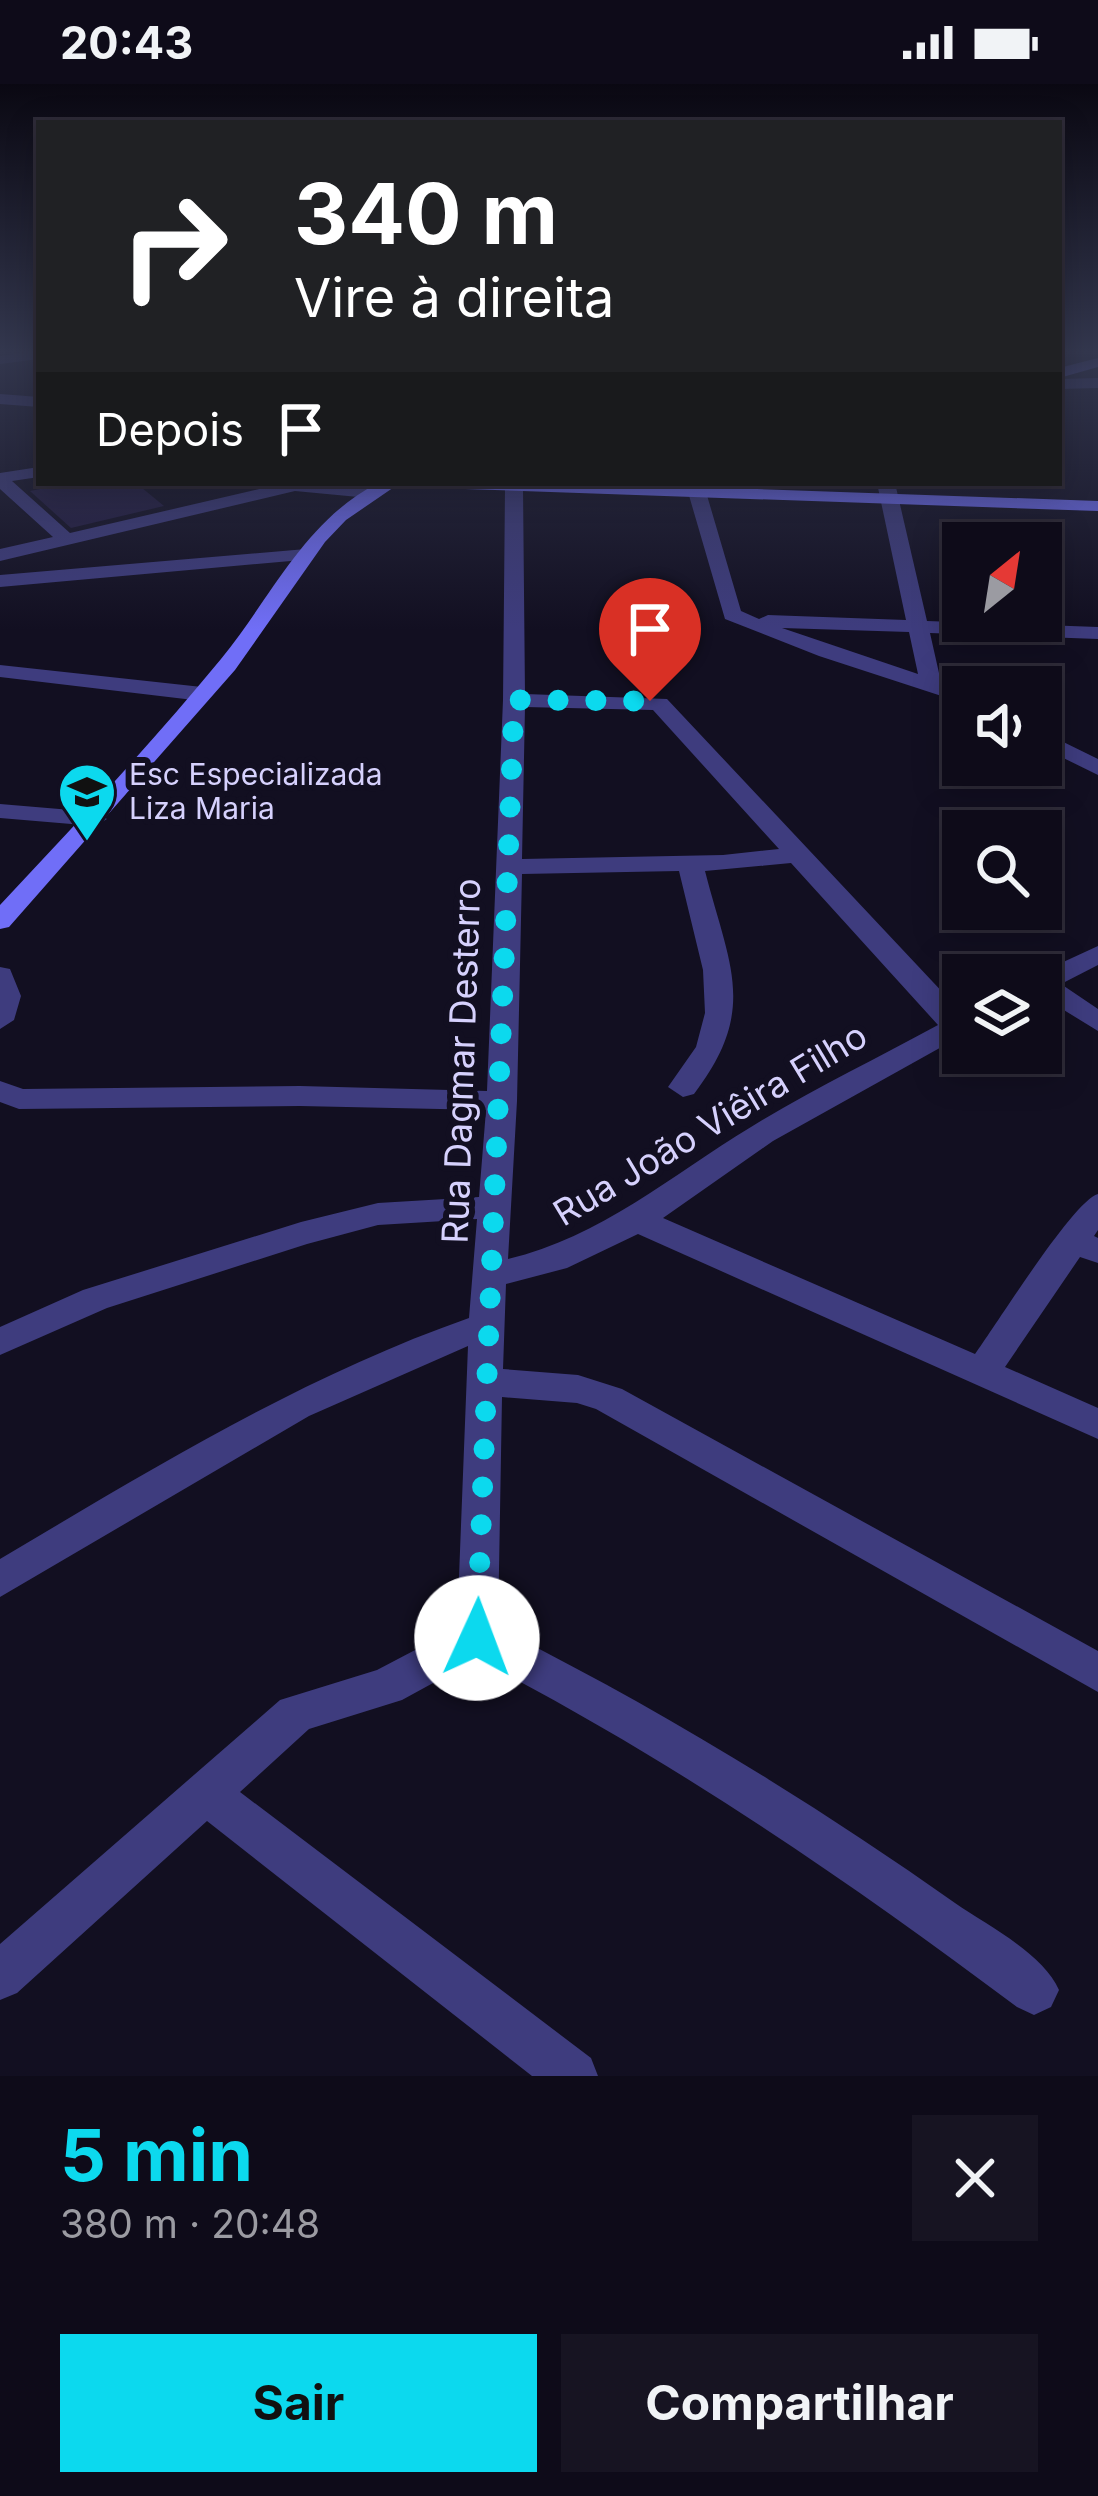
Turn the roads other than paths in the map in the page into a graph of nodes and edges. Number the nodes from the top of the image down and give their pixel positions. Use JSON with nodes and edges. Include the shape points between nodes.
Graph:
{"nodes":[{"id":1,"x":36,"y":473,"type":"edge"},
{"id":2,"x":0,"y":479,"type":"edge"},
{"id":3,"x":285,"y":486,"type":"edge"},
{"id":4,"x":482,"y":486,"type":"edge"},
{"id":5,"x":290,"y":487,"type":"junction"},
{"id":6,"x":380,"y":488,"type":"edge"},
{"id":7,"x":514,"y":488,"type":"junction"},
{"id":8,"x":681,"y":489,"type":"edge"},
{"id":9,"x":887,"y":491,"type":"edge"},
{"id":10,"x":1098,"y":506,"type":"edge"},
{"id":11,"x":68,"y":541,"type":"junction"},
{"id":12,"x":45,"y":546,"type":"junction"},
{"id":13,"x":0,"y":555,"type":"edge"},
{"id":14,"x":306,"y":556,"type":"junction"},
{"id":15,"x":67,"y":578,"type":"junction"},
{"id":16,"x":0,"y":581,"type":"edge"},
{"id":17,"x":746,"y":621,"type":"junction"},
{"id":18,"x":921,"y":627,"type":"junction"},
{"id":19,"x":1098,"y":633,"type":"edge"},
{"id":20,"x":0,"y":671,"type":"edge"},
{"id":21,"x":931,"y":686,"type":"junction"},
{"id":22,"x":942,"y":689,"type":"edge"},
{"id":23,"x":202,"y":694,"type":"junction"},
{"id":24,"x":514,"y":700,"type":"junction"},
{"id":25,"x":1062,"y":749,"type":"edge"},
{"id":26,"x":1098,"y":768,"type":"edge"},
{"id":27,"x":0,"y":812,"type":"edge"},
{"id":28,"x":95,"y":818,"type":"junction"},
{"id":29,"x":794,"y":855,"type":"junction"},
{"id":30,"x":690,"y":863,"type":"junction"},
{"id":31,"x":508,"y":867,"type":"junction"},
{"id":32,"x":0,"y":921,"type":"edge"},
{"id":33,"x":1098,"y":954,"type":"edge"},
{"id":34,"x":1062,"y":972,"type":"edge"},
{"id":35,"x":0,"y":975,"type":"edge"},
{"id":36,"x":1062,"y":997,"type":"edge"},
{"id":37,"x":942,"y":1007,"type":"edge"},
{"id":38,"x":0,"y":1020,"type":"edge"},
{"id":39,"x":1098,"y":1022,"type":"edge"},
{"id":40,"x":942,"y":1034,"type":"edge"},
{"id":41,"x":683,"y":1087,"type":"dead end"},
{"id":42,"x":6,"y":1098,"type":"edge"},
{"id":43,"x":502,"y":1101,"type":"junction"},
{"id":44,"x":1098,"y":1205,"type":"edge"},
{"id":45,"x":495,"y":1207,"type":"junction"},
{"id":46,"x":637,"y":1220,"type":"junction"},
{"id":47,"x":1084,"y":1246,"type":"edge"},
{"id":48,"x":491,"y":1275,"type":"junction"},
{"id":49,"x":486,"y":1326,"type":"junction"},
{"id":50,"x":0,"y":1342,"type":"edge"},
{"id":51,"x":984,"y":1370,"type":"junction"},
{"id":52,"x":487,"y":1382,"type":"junction"},
{"id":53,"x":1098,"y":1424,"type":"edge"},
{"id":54,"x":0,"y":1580,"type":"edge"},
{"id":55,"x":477,"y":1638,"type":"junction"},
{"id":56,"x":1098,"y":1673,"type":"edge"},
{"id":57,"x":206,"y":1793,"type":"junction"},
{"id":58,"x":0,"y":1976,"type":"edge"},
{"id":59,"x":1034,"y":1990,"type":"dead end"},
{"id":60,"x":572,"y":2076,"type":"edge"}],
"edges":[{"from":1,"to":2,"type":"street"},
{"from":2,"to":11,"type":"street"},
{"from":3,"to":5,"type":"street"},
{"from":4,"to":7,"type":"main road"},
{"from":5,"to":6,"type":"street"},
{"from":5,"to":11,"type":"street"},
{"from":6,"to":14,"type":"main road","via":[[329,523]]},
{"from":7,"to":8,"type":"main road"},
{"from":7,"to":24,"type":"street","name":"Rua Dagmar Desterro"},
{"from":8,"to":9,"type":"main road"},
{"from":8,"to":17,"type":"street","via":[[726,608]]},
{"from":9,"to":10,"type":"main road"},
{"from":9,"to":18,"type":"street"},
{"from":11,"to":12,"type":"street"},
{"from":12,"to":13,"type":"street"},
{"from":12,"to":15,"type":"street"},
{"from":14,"to":15,"type":"street"},
{"from":14,"to":23,"type":"main road"},
{"from":15,"to":16,"type":"street"},
{"from":17,"to":18,"type":"street"},
{"from":17,"to":21,"type":"street"},
{"from":18,"to":19,"type":"street"},
{"from":18,"to":21,"type":"street"},
{"from":20,"to":23,"type":"street"},
{"from":21,"to":22,"type":"street"},
{"from":23,"to":28,"type":"main road"},
{"from":24,"to":29,"type":"street","via":[[659,704]]},
{"from":24,"to":31,"type":"street","name":"Rua Dagmar Desterro"},
{"from":25,"to":26,"type":"street"},
{"from":27,"to":28,"type":"street"},
{"from":28,"to":32,"type":"main road"},
{"from":29,"to":30,"type":"street"},
{"from":29,"to":37,"type":"street"},
{"from":30,"to":31,"type":"street"},
{"from":30,"to":41,"type":"street","via":[[719,1024]]},
{"from":31,"to":43,"type":"street","name":"Rua Dagmar Desterro"},
{"from":33,"to":34,"type":"street"},
{"from":35,"to":38,"type":"street","via":[[8,996]]},
{"from":36,"to":39,"type":"street"},
{"from":40,"to":46,"type":"street","name":"Rua João Viêira Filho","via":[[762,1133]]},
{"from":42,"to":43,"type":"street"},
{"from":43,"to":45,"type":"street","name":"Rua Dagmar Desterro"},
{"from":44,"to":47,"type":"street"},
{"from":45,"to":48,"type":"street","name":"Rua Dagmar Desterro"},
{"from":45,"to":50,"type":"street","via":[[378,1214],[301,1234],[115,1292]]},
{"from":46,"to":48,"type":"street","name":"Rua João Viêira Filho","via":[[555,1260]]},
{"from":46,"to":51,"type":"street"},
{"from":47,"to":51,"type":"street"},
{"from":48,"to":49,"type":"street","name":"Rua Dagmar Desterro"},
{"from":49,"to":52,"type":"street","name":"Rua Dagmar Desterro"},
{"from":49,"to":54,"type":"street","via":[[334,1386]]},
{"from":51,"to":53,"type":"street"},
{"from":52,"to":55,"type":"street","name":"Rua Dagmar Desterro"},
{"from":52,"to":56,"type":"street","via":[[578,1388],[609,1399]]},
{"from":55,"to":57,"type":"street","via":[[426,1670],[295,1714]]},
{"from":55,"to":59,"type":"street","via":[[580,1688],[765,1798]]},
{"from":57,"to":58,"type":"street"},
{"from":57,"to":60,"type":"street"}]}
